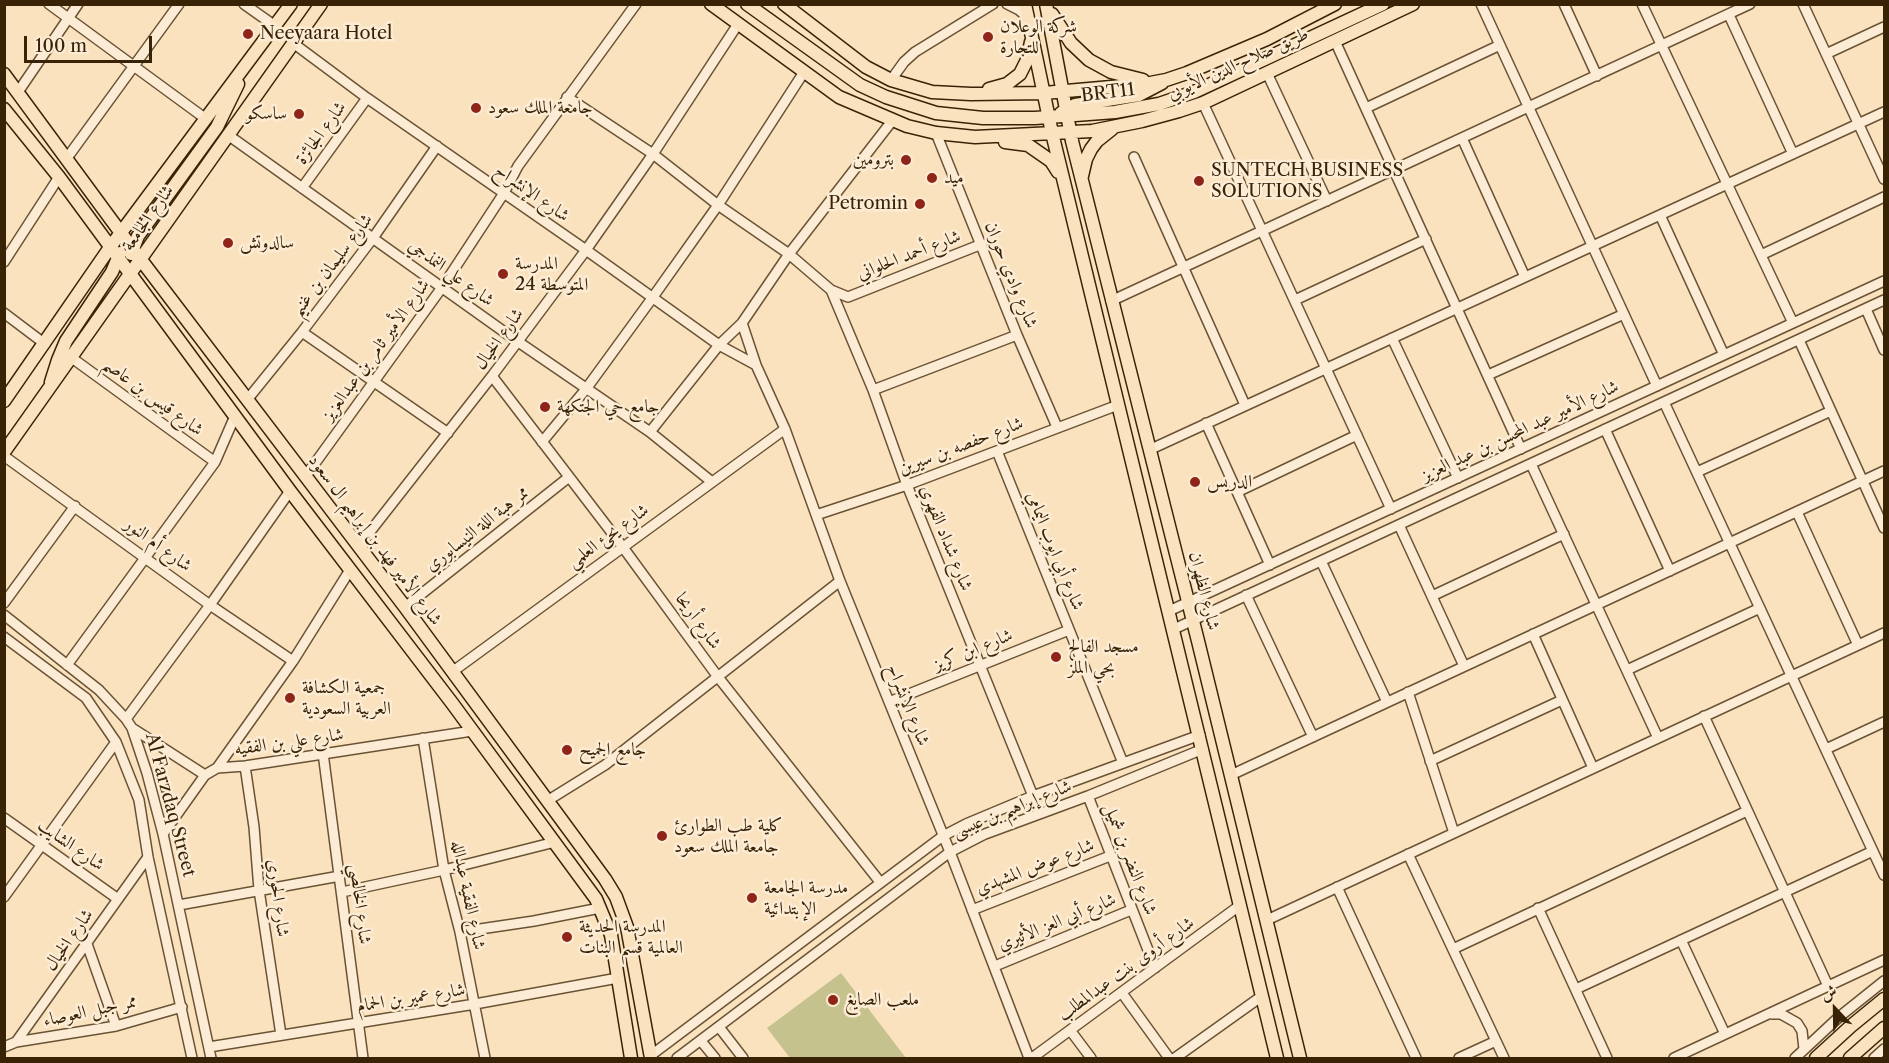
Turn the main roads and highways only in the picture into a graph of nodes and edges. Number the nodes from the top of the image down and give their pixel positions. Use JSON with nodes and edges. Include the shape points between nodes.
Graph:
{"nodes":[{"id":1,"x":291,"y":4,"type":"edge"},
{"id":2,"x":321,"y":4,"type":"edge"},
{"id":3,"x":711,"y":4,"type":"edge"},
{"id":4,"x":747,"y":4,"type":"edge"},
{"id":5,"x":784,"y":4,"type":"edge"},
{"id":6,"x":1025,"y":4,"type":"edge"},
{"id":7,"x":1046,"y":4,"type":"edge"},
{"id":8,"x":1335,"y":4,"type":"edge"},
{"id":9,"x":1383,"y":4,"type":"edge"},
{"id":10,"x":1413,"y":4,"type":"edge"},
{"id":11,"x":1032,"y":35,"type":"junction"},
{"id":12,"x":243,"y":69,"type":"junction"},
{"id":13,"x":4,"y":74,"type":"edge"},
{"id":14,"x":1161,"y":81,"type":"junction"},
{"id":15,"x":1064,"y":91,"type":"junction"},
{"id":16,"x":1044,"y":93,"type":"junction"},
{"id":17,"x":971,"y":94,"type":"junction"},
{"id":18,"x":4,"y":109,"type":"edge"},
{"id":19,"x":1060,"y":114,"type":"junction"},
{"id":20,"x":1114,"y":127,"type":"junction"},
{"id":21,"x":1052,"y":133,"type":"junction"},
{"id":22,"x":1070,"y":133,"type":"junction"},
{"id":23,"x":975,"y":137,"type":"junction"},
{"id":24,"x":1063,"y":180,"type":"junction"},
{"id":25,"x":1082,"y":180,"type":"junction"},
{"id":26,"x":122,"y":232,"type":"junction"},
{"id":27,"x":111,"y":246,"type":"junction"},
{"id":28,"x":132,"y":248,"type":"junction"},
{"id":29,"x":119,"y":257,"type":"junction"},
{"id":30,"x":141,"y":259,"type":"junction"},
{"id":31,"x":130,"y":273,"type":"junction"},
{"id":32,"x":50,"y":389,"type":"junction"},
{"id":33,"x":4,"y":401,"type":"edge"},
{"id":34,"x":4,"y":454,"type":"edge"},
{"id":35,"x":1884,"y":999,"type":"edge"},
{"id":36,"x":1884,"y":1028,"type":"edge"},
{"id":37,"x":650,"y":1057,"type":"edge"},
{"id":38,"x":631,"y":1059,"type":"edge"},
{"id":39,"x":1277,"y":1059,"type":"edge"},
{"id":40,"x":1300,"y":1059,"type":"edge"},
{"id":41,"x":1816,"y":1059,"type":"edge"},
{"id":42,"x":1850,"y":1059,"type":"edge"}],
"edges":[{"from":1,"to":12,"type":"main road","name":"شارع الجامعة"},
{"from":2,"to":30,"type":"main road","name":"شارع الجامعة"},
{"from":3,"to":23,"type":"main road","name":"طريق صلاح الدين الأيوبي","via":[[839,97],[892,121],[936,133]]},
{"from":4,"to":19,"type":"main road","name":"BRT11","via":[[853,80],[886,97],[959,117]]},
{"from":5,"to":17,"type":"main road","name":"طريق صلاح الدين الأيوبي","via":[[866,67],[891,80],[932,92]]},
{"from":6,"to":11,"type":"main road"},
{"from":7,"to":14,"type":"main road","via":[[1063,34],[1089,60],[1123,76]]},
{"from":7,"to":15,"type":"main road"},
{"from":8,"to":14,"type":"main road","name":"طريق صلاح الدين الأيوبي","via":[[1268,39]]},
{"from":9,"to":19,"type":"main road","name":"BRT11","via":[[1194,92],[1159,104],[1115,112]]},
{"from":10,"to":20,"type":"main road","name":"طريق صلاح الدين الأيوبي","via":[[1203,103]]},
{"from":11,"to":16,"type":"main road"},
{"from":11,"to":17,"type":"main road","via":[[1024,68],[1014,80]]},
{"from":12,"to":26,"type":"main road","name":"شارع الجامعة"},
{"from":12,"to":28,"type":"main road","via":[[217,126]]},
{"from":13,"to":26,"type":"main road","name":"شارع الأمير فهد بن إبراهيم ال سعود"},
{"from":14,"to":15,"type":"main road","name":"طريق صلاح الدين الأيوبي"},
{"from":14,"to":19,"type":"main road","via":[[1139,95],[1080,103]]},
{"from":15,"to":16,"type":"main road","name":"طريق صلاح الدين الأيوبي"},
{"from":15,"to":19,"type":"main road"},
{"from":16,"to":17,"type":"main road","name":"طريق صلاح الدين الأيوبي"},
{"from":16,"to":19,"type":"main road"},
{"from":18,"to":27,"type":"main road","name":"شارع الأمير فهد بن إبراهيم ال سعود"},
{"from":19,"to":21,"type":"main road"},
{"from":19,"to":22,"type":"main road","name":"شارع الظهران"},
{"from":20,"to":22,"type":"main road","name":"طريق صلاح الدين الأيوبي"},
{"from":20,"to":25,"type":"main road","via":[[1091,150]]},
{"from":21,"to":22,"type":"main road","name":"طريق صلاح الدين الأيوبي"},
{"from":21,"to":23,"type":"main road","name":"طريق صلاح الدين الأيوبي"},
{"from":21,"to":24,"type":"main road"},
{"from":22,"to":25,"type":"main road","name":"شارع الظهران"},
{"from":23,"to":24,"type":"main road","via":[[1028,145],[1051,161]]},
{"from":24,"to":39,"type":"main road"},
{"from":25,"to":40,"type":"main road","name":"شارع الظهران"},
{"from":26,"to":27,"type":"main road","name":"شارع الجامعة"},
{"from":26,"to":28,"type":"main road","name":"شارع الأمير فهد بن إبراهيم ال سعود"},
{"from":26,"to":29,"type":"main road"},
{"from":27,"to":29,"type":"main road","name":"شارع الأمير فهد بن إبراهيم ال سعود"},
{"from":27,"to":33,"type":"main road","name":"شارع الجامعة"},
{"from":28,"to":30,"type":"main road","name":"شارع الأمير فهد بن إبراهيم ال سعود"},
{"from":28,"to":31,"type":"main road"},
{"from":29,"to":31,"type":"main road","name":"شارع الأمير فهد بن إبراهيم ال سعود"},
{"from":29,"to":32,"type":"main road","via":[[66,341]]},
{"from":30,"to":31,"type":"main road","name":"شارع الجامعة"},
{"from":30,"to":37,"type":"main road","name":"شارع الأمير فهد بن إبراهيم ال سعود","via":[[405,607],[604,879],[620,907],[630,938]]},
{"from":31,"to":32,"type":"main road","name":"شارع الجامعة"},
{"from":31,"to":38,"type":"main road","name":"شارع الأمير فهد بن إبراهيم ال سعود","via":[[596,899],[610,935]]},
{"from":32,"to":34,"type":"main road","name":"شارع الجامعة"},
{"from":35,"to":41,"type":"main road"},
{"from":36,"to":42,"type":"main road"}]}
